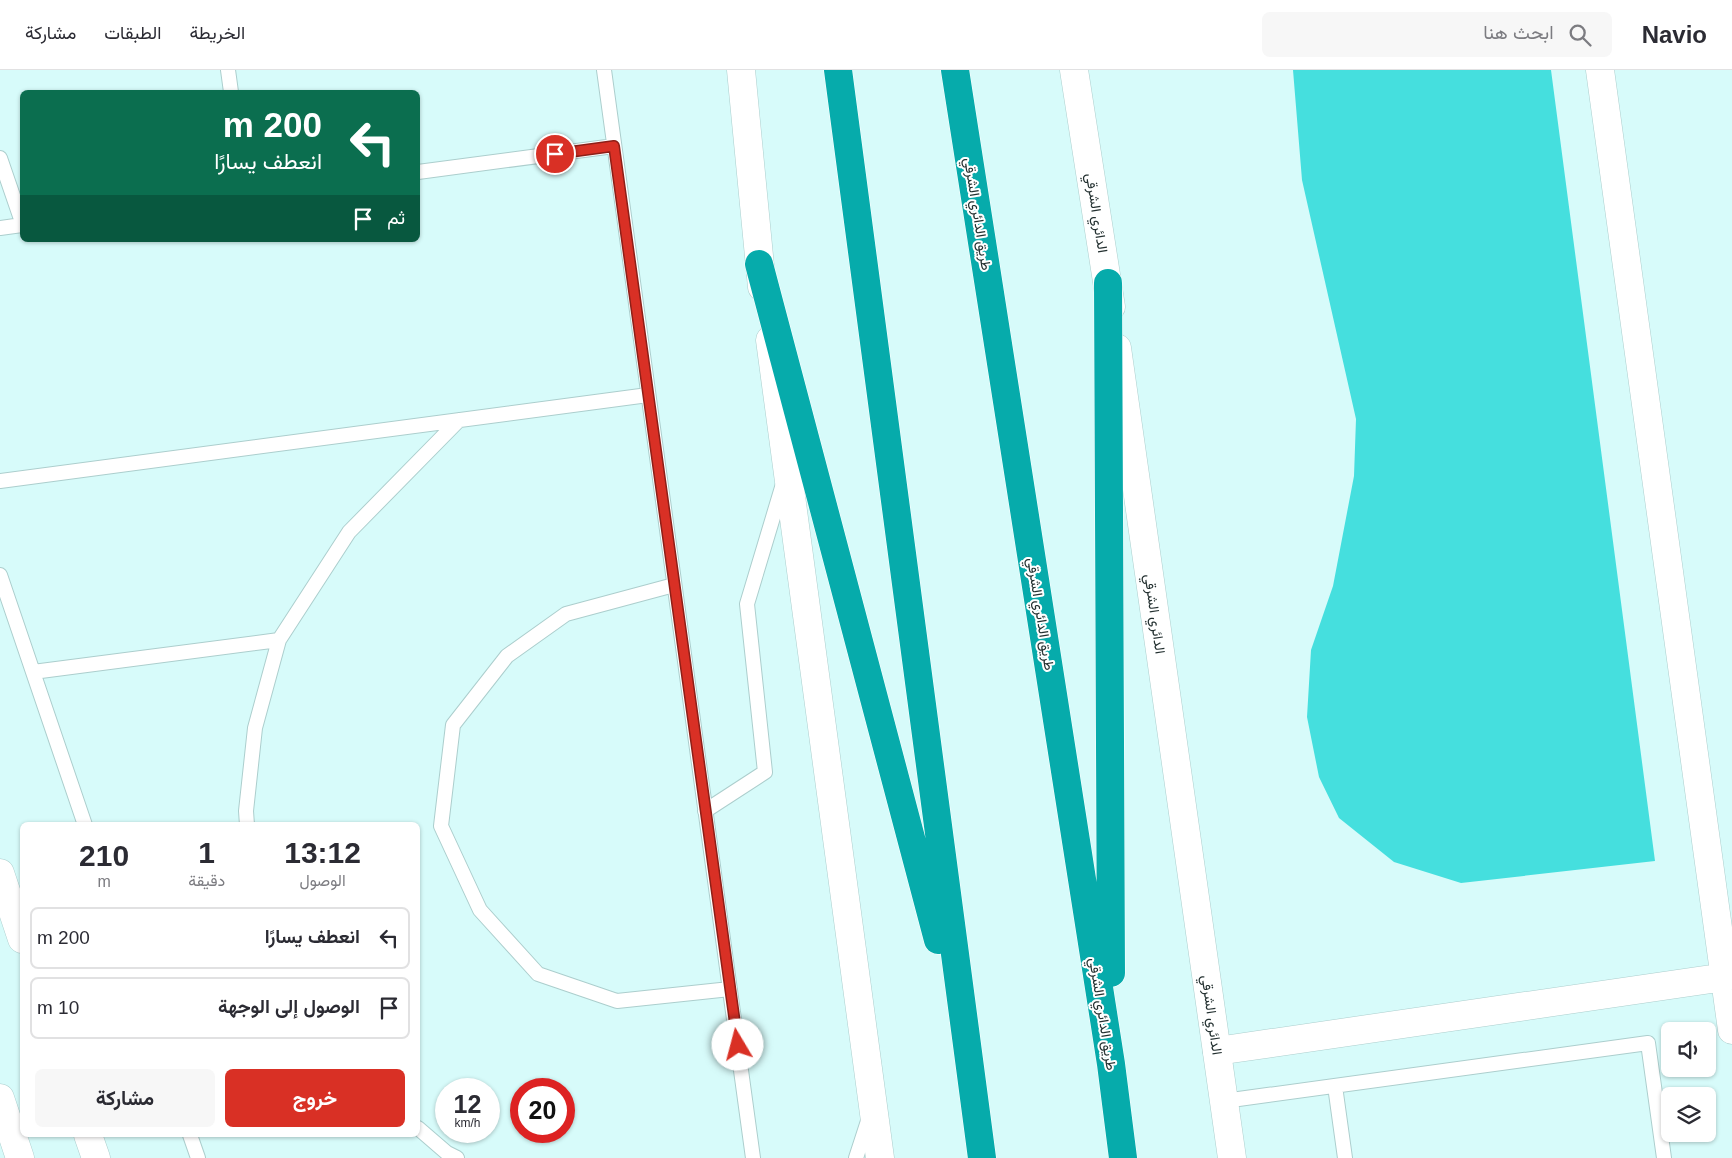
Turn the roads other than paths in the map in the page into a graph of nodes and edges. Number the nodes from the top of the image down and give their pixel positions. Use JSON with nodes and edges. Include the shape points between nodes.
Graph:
{"nodes":[{"id":1,"x":228,"y":70,"type":"edge"},
{"id":2,"x":604,"y":70,"type":"edge"},
{"id":3,"x":740,"y":70,"type":"edge"},
{"id":4,"x":838,"y":70,"type":"edge"},
{"id":5,"x":955,"y":70,"type":"edge"},
{"id":6,"x":1074,"y":70,"type":"edge"},
{"id":7,"x":1600,"y":70,"type":"edge"},
{"id":8,"x":231,"y":90,"type":"edge"},
{"id":9,"x":614,"y":146,"type":"junction"},
{"id":10,"x":0,"y":158,"type":"edge"},
{"id":11,"x":420,"y":172,"type":"edge"},
{"id":12,"x":20,"y":218,"type":"edge"},
{"id":13,"x":20,"y":224,"type":"edge"},
{"id":14,"x":0,"y":228,"type":"edge"},
{"id":15,"x":759,"y":264,"type":"junction"},
{"id":16,"x":1108,"y":283,"type":"junction"},
{"id":17,"x":648,"y":395,"type":"junction"},
{"id":18,"x":460,"y":420,"type":"junction"},
{"id":19,"x":787,"y":469,"type":"junction"},
{"id":20,"x":0,"y":481,"type":"edge"},
{"id":21,"x":0,"y":575,"type":"edge"},
{"id":22,"x":674,"y":585,"type":"junction"},
{"id":23,"x":279,"y":640,"type":"junction"},
{"id":24,"x":33,"y":672,"type":"junction"},
{"id":25,"x":705,"y":811,"type":"junction"},
{"id":26,"x":84,"y":822,"type":"edge"},
{"id":27,"x":247,"y":822,"type":"edge"},
{"id":28,"x":0,"y":873,"type":"edge"},
{"id":29,"x":20,"y":934,"type":"edge"},
{"id":30,"x":1725,"y":977,"type":"junction"},
{"id":31,"x":730,"y":989,"type":"junction"},
{"id":32,"x":1732,"y":1030,"type":"edge"},
{"id":33,"x":967,"y":1048,"type":"junction"},
{"id":34,"x":1217,"y":1051,"type":"junction"},
{"id":35,"x":1111,"y":1064,"type":"junction"},
{"id":36,"x":1335,"y":1086,"type":"junction"},
{"id":37,"x":0,"y":1098,"type":"edge"},
{"id":38,"x":1224,"y":1102,"type":"junction"},
{"id":39,"x":873,"y":1106,"type":"junction"},
{"id":40,"x":420,"y":1130,"type":"edge"},
{"id":41,"x":89,"y":1137,"type":"edge"},
{"id":42,"x":191,"y":1137,"type":"edge"},
{"id":43,"x":20,"y":1158,"type":"edge"},
{"id":44,"x":96,"y":1158,"type":"edge"},
{"id":45,"x":198,"y":1158,"type":"edge"},
{"id":46,"x":457,"y":1158,"type":"edge"},
{"id":47,"x":753,"y":1158,"type":"edge"},
{"id":48,"x":856,"y":1158,"type":"edge"},
{"id":49,"x":880,"y":1158,"type":"edge"},
{"id":50,"x":982,"y":1158,"type":"edge"},
{"id":51,"x":1123,"y":1158,"type":"edge"},
{"id":52,"x":1232,"y":1158,"type":"edge"},
{"id":53,"x":1345,"y":1158,"type":"edge"},
{"id":54,"x":1664,"y":1158,"type":"edge"}],
"edges":[{"from":1,"to":8,"type":"lane"},
{"from":2,"to":9,"type":"lane"},
{"from":3,"to":15,"type":"street"},
{"from":4,"to":33,"type":"highway"},
{"from":5,"to":35,"type":"highway","name":"طريق الدائري الشرقي"},
{"from":6,"to":16,"type":"street","name":"الدائري الشرقي"},
{"from":7,"to":30,"type":"street"},
{"from":9,"to":11,"type":"lane"},
{"from":9,"to":17,"type":"lane"},
{"from":10,"to":12,"type":"lane"},
{"from":13,"to":14,"type":"lane"},
{"from":15,"to":19,"type":"street"},
{"from":15,"to":33,"type":"highway"},
{"from":16,"to":34,"type":"street","name":"الدائري الشرقي"},
{"from":16,"to":35,"type":"highway"},
{"from":17,"to":18,"type":"lane"},
{"from":17,"to":22,"type":"lane"},
{"from":18,"to":20,"type":"lane"},
{"from":18,"to":23,"type":"lane","via":[[349,532]]},
{"from":19,"to":25,"type":"lane","via":[[747,604],[765,772]]},
{"from":19,"to":39,"type":"street"},
{"from":21,"to":24,"type":"lane"},
{"from":22,"to":25,"type":"lane"},
{"from":22,"to":31,"type":"lane","via":[[566,614],[507,656],[453,724],[442,826],[480,910],[538,974],[617,1001]]},
{"from":23,"to":24,"type":"lane"},
{"from":23,"to":27,"type":"lane","via":[[255,728]]},
{"from":24,"to":26,"type":"lane"},
{"from":25,"to":31,"type":"lane"},
{"from":28,"to":29,"type":"street"},
{"from":30,"to":32,"type":"street"},
{"from":30,"to":34,"type":"street"},
{"from":31,"to":47,"type":"lane"},
{"from":33,"to":50,"type":"highway"},
{"from":34,"to":38,"type":"street","name":"الدائري الشرقي"},
{"from":35,"to":51,"type":"highway","name":"طريق الدائري الشرقي"},
{"from":36,"to":38,"type":"lane"},
{"from":36,"to":53,"type":"lane"},
{"from":36,"to":54,"type":"lane","via":[[1648,1044]]},
{"from":37,"to":43,"type":"street"},
{"from":38,"to":52,"type":"street","name":"الدائري الشرقي"},
{"from":39,"to":48,"type":"lane"},
{"from":39,"to":49,"type":"street"},
{"from":40,"to":46,"type":"lane"},
{"from":41,"to":44,"type":"street"},
{"from":42,"to":45,"type":"lane"}]}
